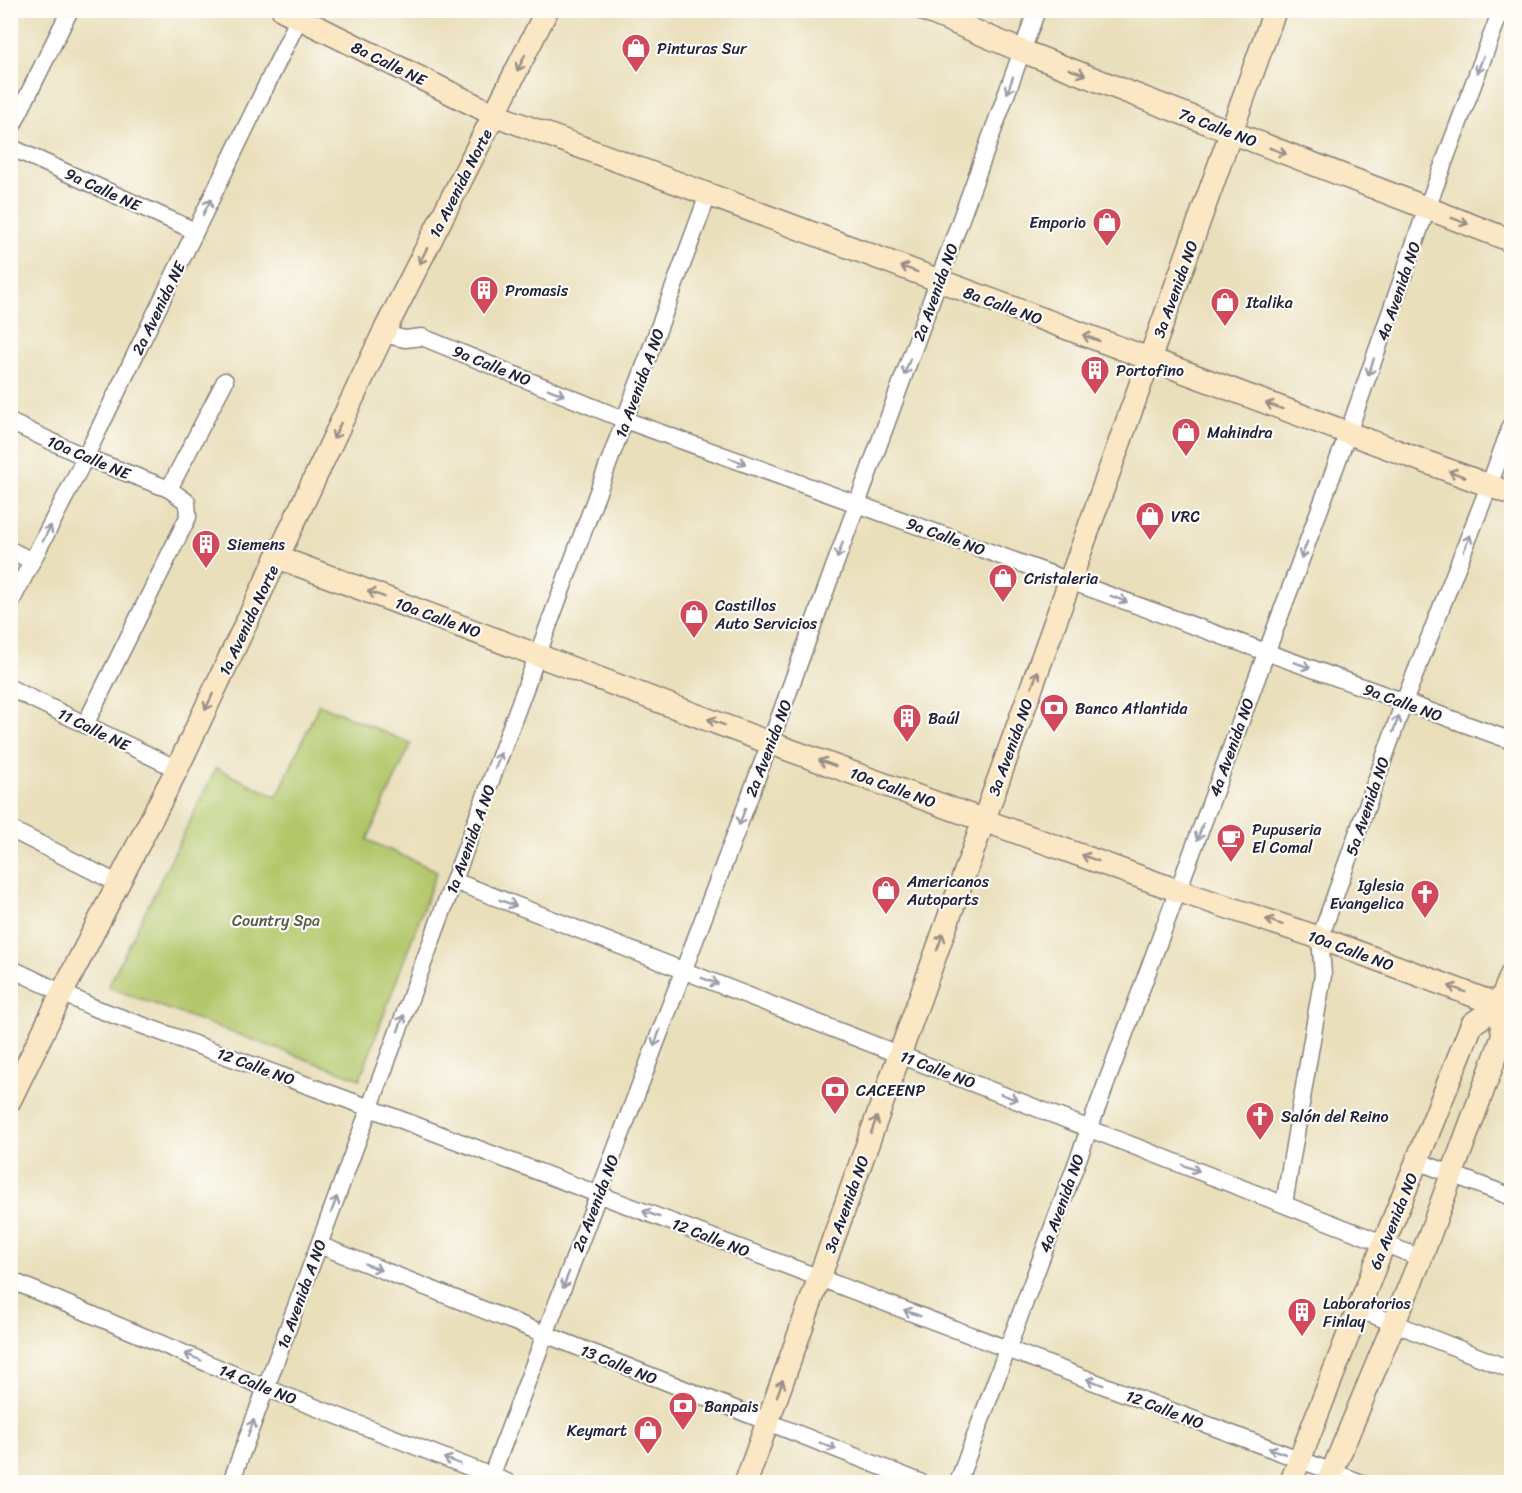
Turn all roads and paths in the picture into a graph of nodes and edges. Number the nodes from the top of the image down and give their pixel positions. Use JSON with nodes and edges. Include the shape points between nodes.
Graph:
{"nodes":[{"id":1,"x":70,"y":10,"type":"edge"},
{"id":2,"x":547,"y":10,"type":"edge"},
{"id":3,"x":925,"y":10,"type":"edge"},
{"id":4,"x":1037,"y":10,"type":"edge"},
{"id":5,"x":1275,"y":10,"type":"edge"},
{"id":6,"x":1501,"y":10,"type":"edge"},
{"id":7,"x":295,"y":13,"type":"edge"},
{"id":8,"x":1022,"y":51,"type":"junction"},
{"id":9,"x":495,"y":116,"type":"junction"},
{"id":10,"x":10,"y":131,"type":"edge"},
{"id":11,"x":1231,"y":133,"type":"junction"},
{"id":12,"x":10,"y":147,"type":"edge"},
{"id":13,"x":708,"y":195,"type":"junction"},
{"id":14,"x":1426,"y":208,"type":"junction"},
{"id":15,"x":195,"y":231,"type":"junction"},
{"id":16,"x":1512,"y":242,"type":"edge"},
{"id":17,"x":939,"y":280,"type":"junction"},
{"id":18,"x":383,"y":334,"type":"junction"},
{"id":19,"x":1149,"y":359,"type":"junction"},
{"id":20,"x":225,"y":381,"type":"dead end"},
{"id":21,"x":625,"y":420,"type":"junction"},
{"id":22,"x":10,"y":422,"type":"edge"},
{"id":23,"x":1512,"y":423,"type":"edge"},
{"id":24,"x":1348,"y":433,"type":"junction"},
{"id":25,"x":85,"y":457,"type":"junction"},
{"id":26,"x":1489,"y":486,"type":"junction"},
{"id":27,"x":169,"y":489,"type":"junction"},
{"id":28,"x":1512,"y":494,"type":"edge"},
{"id":29,"x":857,"y":504,"type":"junction"},
{"id":30,"x":10,"y":550,"type":"edge"},
{"id":31,"x":277,"y":557,"type":"junction"},
{"id":32,"x":32,"y":561,"type":"junction"},
{"id":33,"x":1070,"y":581,"type":"junction"},
{"id":34,"x":10,"y":604,"type":"edge"},
{"id":35,"x":1266,"y":652,"type":"junction"},
{"id":36,"x":538,"y":654,"type":"junction"},
{"id":37,"x":10,"y":688,"type":"edge"},
{"id":38,"x":1404,"y":702,"type":"junction"},
{"id":39,"x":85,"y":724,"type":"junction"},
{"id":40,"x":1512,"y":741,"type":"edge"},
{"id":41,"x":770,"y":743,"type":"junction"},
{"id":42,"x":177,"y":769,"type":"junction"},
{"id":43,"x":984,"y":819,"type":"junction"},
{"id":44,"x":10,"y":829,"type":"edge"},
{"id":45,"x":454,"y":881,"type":"junction"},
{"id":46,"x":119,"y":884,"type":"junction"},
{"id":47,"x":1179,"y":891,"type":"junction"},
{"id":48,"x":1320,"y":938,"type":"junction"},
{"id":49,"x":10,"y":968,"type":"edge"},
{"id":50,"x":682,"y":970,"type":"junction"},
{"id":51,"x":1512,"y":973,"type":"edge"},
{"id":52,"x":62,"y":993,"type":"junction"},
{"id":53,"x":1505,"y":1007,"type":"edge"},
{"id":54,"x":900,"y":1055,"type":"junction"},
{"id":55,"x":10,"y":1100,"type":"edge"},
{"id":56,"x":370,"y":1108,"type":"junction"},
{"id":57,"x":1089,"y":1128,"type":"junction"},
{"id":58,"x":1417,"y":1161,"type":"junction"},
{"id":59,"x":1452,"y":1174,"type":"junction"},
{"id":60,"x":599,"y":1194,"type":"junction"},
{"id":61,"x":1512,"y":1197,"type":"edge"},
{"id":62,"x":1284,"y":1204,"type":"junction"},
{"id":63,"x":1384,"y":1243,"type":"junction"},
{"id":64,"x":319,"y":1245,"type":"junction"},
{"id":65,"x":1421,"y":1258,"type":"junction"},
{"id":66,"x":820,"y":1278,"type":"junction"},
{"id":67,"x":10,"y":1280,"type":"edge"},
{"id":68,"x":1358,"y":1309,"type":"junction"},
{"id":69,"x":1394,"y":1324,"type":"junction"},
{"id":70,"x":545,"y":1335,"type":"junction"},
{"id":71,"x":1007,"y":1349,"type":"junction"},
{"id":72,"x":1512,"y":1370,"type":"edge"},
{"id":73,"x":266,"y":1388,"type":"junction"},
{"id":74,"x":768,"y":1422,"type":"junction"},
{"id":75,"x":1300,"y":1460,"type":"junction"},
{"id":76,"x":1330,"y":1477,"type":"edge"},
{"id":77,"x":496,"y":1480,"type":"edge"},
{"id":78,"x":231,"y":1482,"type":"edge"},
{"id":79,"x":746,"y":1482,"type":"edge"},
{"id":80,"x":920,"y":1482,"type":"edge"},
{"id":81,"x":957,"y":1482,"type":"edge"},
{"id":82,"x":1291,"y":1482,"type":"edge"},
{"id":83,"x":1359,"y":1482,"type":"edge"}],
"edges":[{"from":1,"to":10,"type":"street"},
{"from":2,"to":9,"type":"street","name":"1a Avenida Norte","one_way":true},
{"from":3,"to":8,"type":"street","name":"7a Calle NO"},
{"from":4,"to":8,"type":"street","name":"2a Avenida NO"},
{"from":5,"to":11,"type":"street","name":"3a Avenida NO"},
{"from":6,"to":14,"type":"street","name":"4a Avenida NO","one_way":true},
{"from":7,"to":9,"type":"street","name":"8a Calle NE"},
{"from":15,"to":7,"type":"street","name":"2a Avenida NE","one_way":true},
{"from":8,"to":11,"type":"street","name":"7a Calle NO","one_way":true},
{"from":8,"to":17,"type":"street","name":"2a Avenida NO","one_way":true},
{"from":9,"to":13,"type":"street","name":"8a Calle NO"},
{"from":9,"to":18,"type":"street","name":"1a Avenida Norte","one_way":true},
{"from":11,"to":14,"type":"street","name":"7a Calle NO","one_way":true},
{"from":11,"to":19,"type":"street","name":"3a Avenida NO"},
{"from":12,"to":15,"type":"street","name":"9a Calle NE"},
{"from":17,"to":13,"type":"street","name":"8a Calle NO","one_way":true},
{"from":13,"to":21,"type":"street","name":"1a Avenida A NO"},
{"from":14,"to":16,"type":"street","name":"7a Calle NO","one_way":true},
{"from":14,"to":24,"type":"street","name":"4a Avenida NO","one_way":true},
{"from":15,"to":25,"type":"street","name":"2a Avenida NE"},
{"from":19,"to":17,"type":"street","name":"8a Calle NO","one_way":true},
{"from":17,"to":29,"type":"street","name":"2a Avenida NO","one_way":true},
{"from":18,"to":21,"type":"street","name":"9a Calle NO","one_way":true,"via":[[405,339],[422,337]]},
{"from":18,"to":31,"type":"street","name":"1a Avenida Norte","one_way":true},
{"from":24,"to":19,"type":"street","name":"8a Calle NO","one_way":true},
{"from":19,"to":33,"type":"street","name":"3a Avenida NO"},
{"from":20,"to":27,"type":"street"},
{"from":21,"to":29,"type":"street","name":"9a Calle NO","one_way":true},
{"from":21,"to":36,"type":"street","name":"1a Avenida A NO"},
{"from":22,"to":25,"type":"street","name":"10a Calle NE"},
{"from":23,"to":26,"type":"street","name":"5a Avenida NO"},
{"from":26,"to":24,"type":"street","name":"8a Calle NO","one_way":true},
{"from":24,"to":35,"type":"street","name":"4a Avenida NO","one_way":true},
{"from":25,"to":27,"type":"street","name":"10a Calle NE"},
{"from":32,"to":25,"type":"street","name":"2a Avenida NE","one_way":true},
{"from":26,"to":28,"type":"street","name":"8a Calle NO"},
{"from":38,"to":26,"type":"street","name":"5a Avenida NO","one_way":true},
{"from":27,"to":39,"type":"street","via":[[187,502],[188,517]]},
{"from":29,"to":33,"type":"street","name":"9a Calle NO"},
{"from":29,"to":41,"type":"street","name":"2a Avenida NO","one_way":true},
{"from":30,"to":32,"type":"street"},
{"from":36,"to":31,"type":"street","name":"10a Calle NO","one_way":true},
{"from":31,"to":42,"type":"street","name":"1a Avenida Norte","one_way":true},
{"from":32,"to":34,"type":"street","name":"2a Avenida NE"},
{"from":33,"to":35,"type":"street","name":"9a Calle NO","one_way":true},
{"from":43,"to":33,"type":"street","name":"3a Avenida NO","one_way":true},
{"from":35,"to":38,"type":"street","name":"9a Calle NO","one_way":true},
{"from":35,"to":47,"type":"street","name":"4a Avenida NO","one_way":true},
{"from":41,"to":36,"type":"street","name":"10a Calle NO","one_way":true},
{"from":45,"to":36,"type":"street","name":"1a Avenida A NO","one_way":true},
{"from":37,"to":39,"type":"street","name":"11 Calle NE"},
{"from":38,"to":40,"type":"street","name":"9a Calle NO"},
{"from":48,"to":38,"type":"street","name":"5a Avenida NO","one_way":true},
{"from":39,"to":42,"type":"street","name":"11 Calle NE"},
{"from":43,"to":41,"type":"street","name":"10a Calle NO","one_way":true},
{"from":41,"to":50,"type":"street","name":"2a Avenida NO","one_way":true},
{"from":42,"to":46,"type":"street","name":"1a Avenida Norte"},
{"from":47,"to":43,"type":"street","name":"10a Calle NO","one_way":true},
{"from":54,"to":43,"type":"street","name":"3a Avenida NO","one_way":true},
{"from":44,"to":46,"type":"street"},
{"from":45,"to":50,"type":"street","name":"11 Calle NO","one_way":true},
{"from":56,"to":45,"type":"street","name":"1a Avenida A NO","one_way":true},
{"from":46,"to":52,"type":"street","name":"1a Avenida Norte"},
{"from":48,"to":47,"type":"street","name":"10a Calle NO","one_way":true},
{"from":47,"to":57,"type":"street","name":"4a Avenida NO"},
{"from":53,"to":48,"type":"street","name":"10a Calle NO","one_way":true},
{"from":48,"to":62,"type":"street","name":"5a Avenida NO","via":[[1323,975]]},
{"from":49,"to":52,"type":"street","name":"12 Calle NO"},
{"from":50,"to":54,"type":"street","name":"11 Calle NO","one_way":true},
{"from":50,"to":60,"type":"street","name":"2a Avenida NO","one_way":true},
{"from":51,"to":53,"type":"street"},
{"from":52,"to":55,"type":"street","name":"1a Avenida Norte"},
{"from":52,"to":56,"type":"street","name":"12 Calle NO"},
{"from":53,"to":58,"type":"street","name":"6a Avenida NO","via":[[1472,1024]]},
{"from":53,"to":59,"type":"street","via":[[1503,1036]]},
{"from":54,"to":57,"type":"street","name":"11 Calle NO","one_way":true},
{"from":66,"to":54,"type":"street","name":"3a Avenida NO","one_way":true},
{"from":56,"to":60,"type":"street","name":"12 Calle NO"},
{"from":64,"to":56,"type":"street","name":"1a Avenida A NO","one_way":true},
{"from":57,"to":62,"type":"street","name":"11 Calle NO","one_way":true},
{"from":57,"to":71,"type":"street","name":"4a Avenida NO"},
{"from":58,"to":59,"type":"street"},
{"from":58,"to":63,"type":"street","name":"6a Avenida NO"},
{"from":59,"to":61,"type":"street"},
{"from":59,"to":65,"type":"street"},
{"from":66,"to":60,"type":"street","name":"12 Calle NO","one_way":true},
{"from":60,"to":70,"type":"street","name":"2a Avenida NO","one_way":true},
{"from":62,"to":63,"type":"street","name":"11 Calle NO"},
{"from":63,"to":65,"type":"street","name":"11 Calle NO"},
{"from":63,"to":68,"type":"street","name":"6a Avenida NO"},
{"from":64,"to":70,"type":"street","name":"13 Calle NO","one_way":true},
{"from":64,"to":73,"type":"street","name":"1a Avenida A NO"},
{"from":65,"to":69,"type":"street"},
{"from":71,"to":66,"type":"street","name":"12 Calle NO","one_way":true},
{"from":74,"to":66,"type":"street","name":"3a Avenida NO","one_way":true},
{"from":73,"to":67,"type":"street","name":"14 Calle NO","one_way":true},
{"from":68,"to":69,"type":"street"},
{"from":68,"to":75,"type":"street","name":"6a Avenida NO"},
{"from":69,"to":72,"type":"street"},
{"from":69,"to":76,"type":"street"},
{"from":70,"to":74,"type":"street","name":"13 Calle NO"},
{"from":70,"to":77,"type":"street","name":"2a Avenida NO"},
{"from":75,"to":71,"type":"street","name":"12 Calle NO","one_way":true},
{"from":71,"to":81,"type":"street","name":"4a Avenida NO"},
{"from":77,"to":73,"type":"street","name":"14 Calle NO","one_way":true},
{"from":78,"to":73,"type":"street","name":"1a Avenida A NO","one_way":true},
{"from":74,"to":79,"type":"street","name":"3a Avenida NO"},
{"from":74,"to":80,"type":"street","name":"13 Calle NO","one_way":true},
{"from":75,"to":76,"type":"street","name":"12 Calle NO"},
{"from":75,"to":82,"type":"street","name":"6a Avenida NO"},
{"from":76,"to":83,"type":"street","name":"12 Calle NO"}]}
